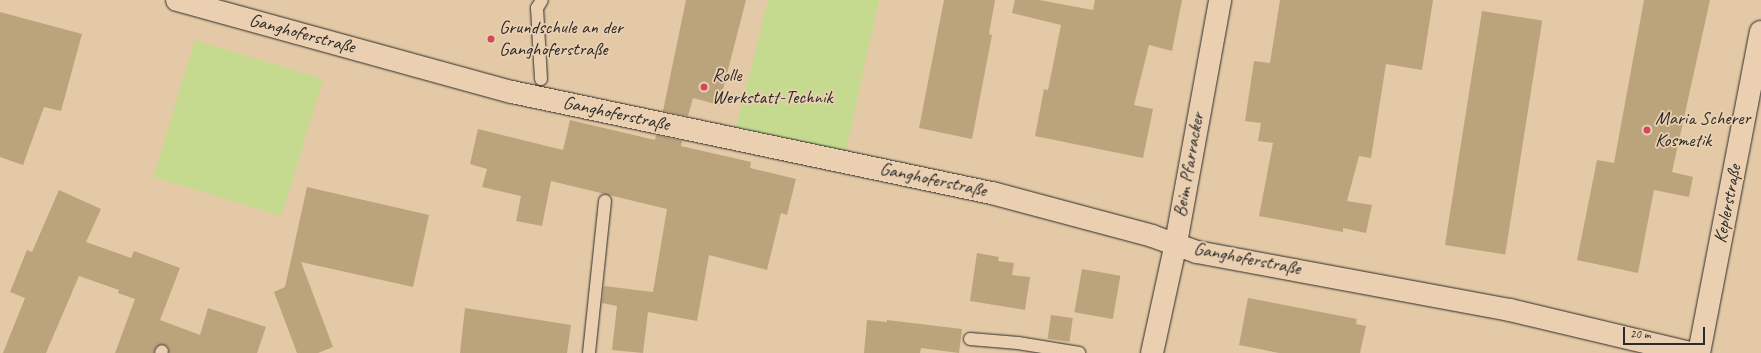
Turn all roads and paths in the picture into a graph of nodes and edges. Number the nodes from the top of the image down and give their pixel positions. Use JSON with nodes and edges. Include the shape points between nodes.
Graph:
{"nodes":[{"id":1,"x":176,"y":0,"type":"edge"},
{"id":2,"x":542,"y":0,"type":"edge"},
{"id":3,"x":1220,"y":0,"type":"edge"},
{"id":4,"x":1761,"y":32,"type":"edge"},
{"id":5,"x":541,"y":79,"type":"dead end"},
{"id":6,"x":605,"y":201,"type":"dead end"},
{"id":7,"x":1176,"y":243,"type":"junction"},
{"id":8,"x":970,"y":339,"type":"dead end"},
{"id":9,"x":589,"y":353,"type":"edge"},
{"id":10,"x":1079,"y":353,"type":"edge"},
{"id":11,"x":1152,"y":353,"type":"edge"},
{"id":12,"x":1691,"y":353,"type":"edge"},
{"id":13,"x":1699,"y":353,"type":"edge"}],
"edges":[{"from":1,"to":7,"type":"street","name":"Ganghoferstraße","via":[[512,92],[992,193]]},
{"from":2,"to":5,"type":"lane","via":[[537,8]]},
{"from":3,"to":7,"type":"street","name":"Beim Pfarracker"},
{"from":4,"to":13,"type":"street","name":"Keplerstraße"},
{"from":6,"to":9,"type":"lane"},
{"from":7,"to":11,"type":"street","name":"Beim Pfarracker"},
{"from":7,"to":12,"type":"street","name":"Ganghoferstraße","via":[[1197,252],[1521,312]]},
{"from":8,"to":10,"type":"lane","via":[[1018,343]]}]}
